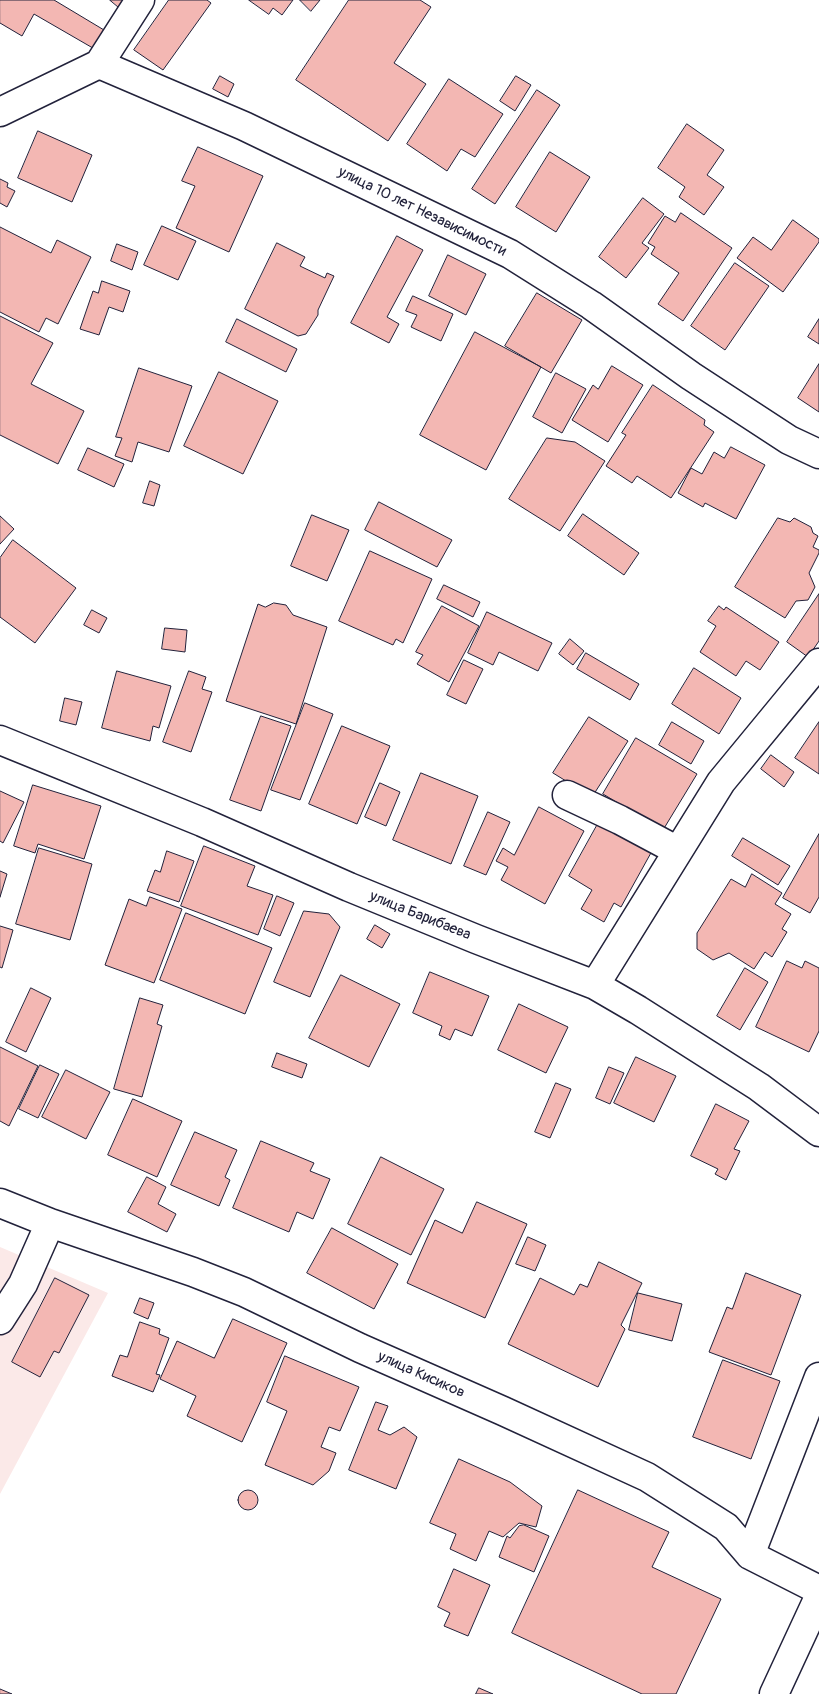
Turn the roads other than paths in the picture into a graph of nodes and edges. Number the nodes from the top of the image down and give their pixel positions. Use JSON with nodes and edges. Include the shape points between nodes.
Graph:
{"nodes":[{"id":1,"x":140,"y":0,"type":"edge"},
{"id":2,"x":99,"y":64,"type":"junction"},
{"id":3,"x":0,"y":112,"type":"edge"},
{"id":4,"x":819,"y":454,"type":"edge"},
{"id":5,"x":819,"y":663,"type":"edge"},
{"id":6,"x":0,"y":740,"type":"edge"},
{"id":7,"x":567,"y":795,"type":"dead end"},
{"id":8,"x":678,"y":851,"type":"junction"},
{"id":9,"x":595,"y":984,"type":"junction"},
{"id":10,"x":819,"y":1132,"type":"edge"},
{"id":11,"x":0,"y":1203,"type":"edge"},
{"id":12,"x":50,"y":1222,"type":"junction"},
{"id":13,"x":0,"y":1320,"type":"edge"},
{"id":14,"x":819,"y":1377,"type":"edge"},
{"id":15,"x":750,"y":1555,"type":"junction"},
{"id":16,"x":819,"y":1590,"type":"edge"},
{"id":17,"x":819,"y":1597,"type":"edge"},
{"id":18,"x":774,"y":1694,"type":"edge"}],
"edges":[{"from":1,"to":2,"type":"street"},
{"from":2,"to":3,"type":"street"},
{"from":2,"to":4,"type":"street","name":"улица 10 лет Независимости","via":[[244,126],[510,254],[789,440]]},
{"from":5,"to":8,"type":"street","via":[[721,782]]},
{"from":6,"to":9,"type":"street","name":"улица Барибаева","via":[[476,939]]},
{"from":7,"to":8,"type":"street"},
{"from":8,"to":9,"type":"street"},
{"from":9,"to":10,"type":"street","name":"улица Барибаева","via":[[759,1088]]},
{"from":11,"to":12,"type":"street","name":"улица Кисиков"},
{"from":12,"to":13,"type":"street","via":[[23,1284]]},
{"from":12,"to":15,"type":"street","name":"улица Кисиков","via":[[244,1292],[647,1477],[726,1527]]},
{"from":14,"to":15,"type":"street"},
{"from":15,"to":16,"type":"street","name":"улица Кисиков"},
{"from":17,"to":18,"type":"street"}]}
